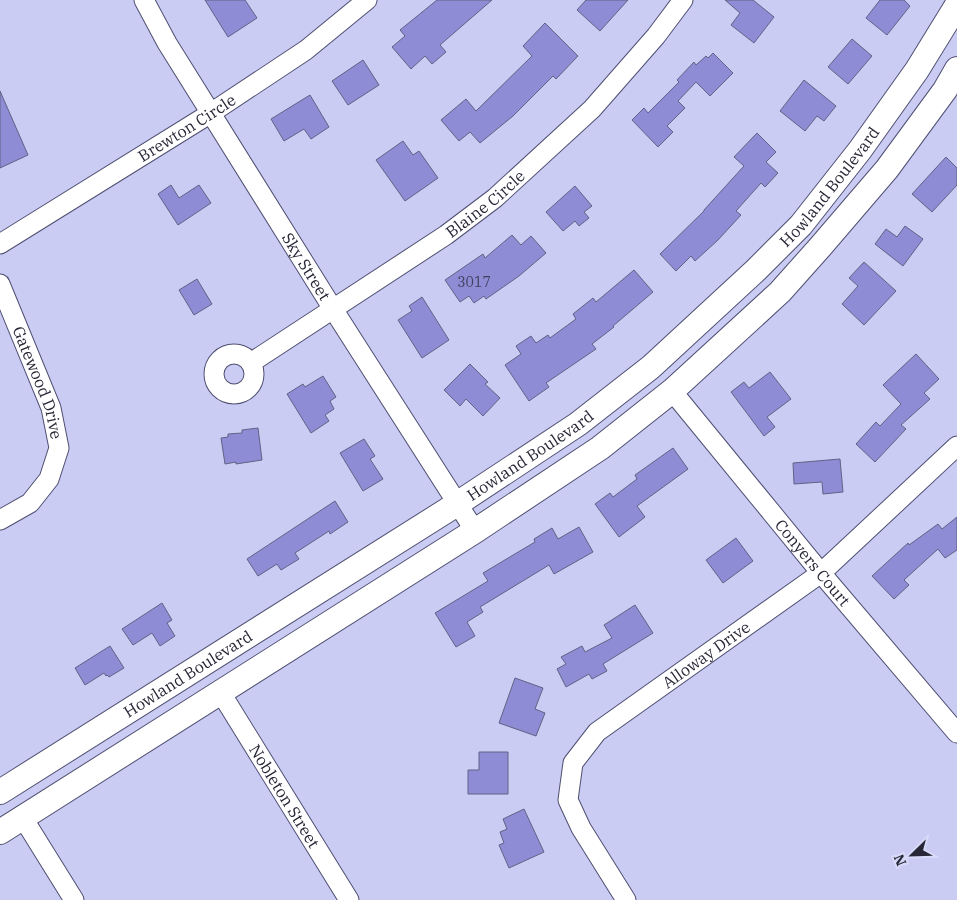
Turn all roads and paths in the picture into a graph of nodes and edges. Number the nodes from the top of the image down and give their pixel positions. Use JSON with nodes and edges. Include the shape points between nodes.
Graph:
{"nodes":[{"id":1,"x":144,"y":0,"type":"edge"},
{"id":2,"x":367,"y":0,"type":"edge"},
{"id":3,"x":683,"y":0,"type":"edge"},
{"id":4,"x":957,"y":5,"type":"edge"},
{"id":5,"x":957,"y":69,"type":"edge"},
{"id":6,"x":951,"y":94,"type":"edge"},
{"id":7,"x":211,"y":112,"type":"junction"},
{"id":8,"x":0,"y":244,"type":"edge"},
{"id":9,"x":0,"y":284,"type":"edge"},
{"id":10,"x":333,"y":309,"type":"junction"},
{"id":11,"x":252,"y":362,"type":"dead end"},
{"id":12,"x":672,"y":391,"type":"junction"},
{"id":13,"x":957,"y":446,"type":"edge"},
{"id":14,"x":458,"y":504,"type":"junction"},
{"id":15,"x":0,"y":520,"type":"edge"},
{"id":16,"x":475,"y":531,"type":"junction"},
{"id":17,"x":822,"y":573,"type":"junction"},
{"id":18,"x":221,"y":692,"type":"junction"},
{"id":19,"x":957,"y":733,"type":"edge"},
{"id":20,"x":0,"y":792,"type":"edge"},
{"id":21,"x":22,"y":818,"type":"junction"},
{"id":22,"x":0,"y":832,"type":"edge"},
{"id":23,"x":74,"y":900,"type":"edge"},
{"id":24,"x":349,"y":900,"type":"edge"},
{"id":25,"x":626,"y":900,"type":"edge"}],
"edges":[{"from":1,"to":7,"type":"street","name":"Sky Street"},
{"from":2,"to":7,"type":"street","name":"Brewton Circle","via":[[306,50]]},
{"from":3,"to":10,"type":"street","name":"Blaine Circle","via":[[592,109],[495,198],[446,235]]},
{"from":4,"to":14,"type":"main road","name":"Howland Boulevard","via":[[917,70],[801,225],[651,367],[578,424]]},
{"from":5,"to":6,"type":"main road","name":"Howland Boulevard"},
{"from":6,"to":12,"type":"main road","name":"Howland Boulevard","via":[[780,292]]},
{"from":7,"to":8,"type":"street","name":"Brewton Circle"},
{"from":7,"to":10,"type":"street","name":"Sky Street"},
{"from":9,"to":15,"type":"street","name":"Gatewood Drive","via":[[51,408],[59,448],[49,479],[30,503]]},
{"from":10,"to":11,"type":"street","name":"Blaine Circle"},
{"from":10,"to":14,"type":"street","name":"Sky Street"},
{"from":12,"to":16,"type":"main road","name":"Howland Boulevard","via":[[600,448]]},
{"from":12,"to":17,"type":"street","name":"Conyers Court"},
{"from":13,"to":17,"type":"street","name":"Alloway Drive"},
{"from":14,"to":16,"type":"street","name":"Sky Street"},
{"from":14,"to":20,"type":"main road","name":"Howland Boulevard"},
{"from":16,"to":18,"type":"main road","name":"Howland Boulevard"},
{"from":17,"to":19,"type":"street","name":"Conyers Court"},
{"from":17,"to":25,"type":"street","name":"Alloway Drive","via":[[598,732],[573,763],[568,800],[581,828]]},
{"from":18,"to":21,"type":"main road","name":"Howland Boulevard"},
{"from":18,"to":24,"type":"street","name":"Nobleton Street"},
{"from":21,"to":22,"type":"main road","name":"Howland Boulevard"},
{"from":21,"to":23,"type":"street"}]}
